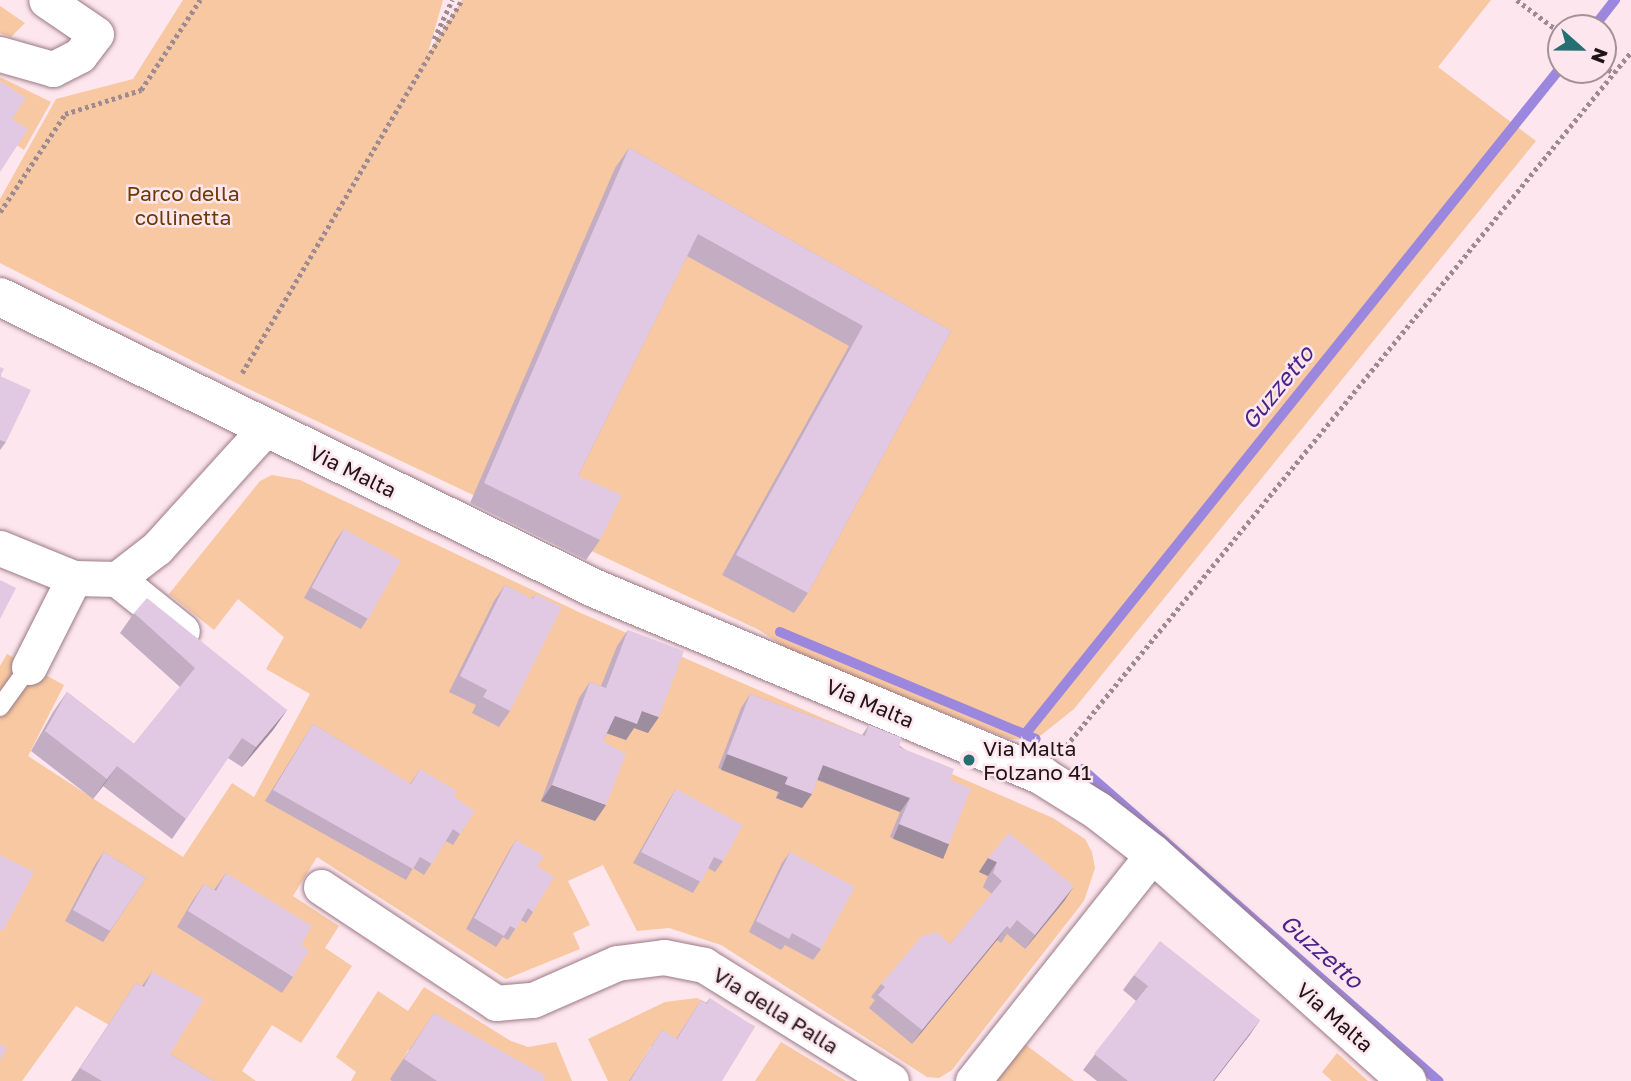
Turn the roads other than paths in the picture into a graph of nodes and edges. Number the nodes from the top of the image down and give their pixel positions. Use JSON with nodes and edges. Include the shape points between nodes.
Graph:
{"nodes":[{"id":1,"x":46,"y":0,"type":"edge"},
{"id":2,"x":0,"y":54,"type":"edge"},
{"id":3,"x":0,"y":297,"type":"edge"},
{"id":4,"x":266,"y":428,"type":"junction"},
{"id":5,"x":0,"y":548,"type":"edge"},
{"id":6,"x":74,"y":578,"type":"junction"},
{"id":7,"x":117,"y":579,"type":"junction"},
{"id":8,"x":204,"y":648,"type":"edge"},
{"id":9,"x":29,"y":667,"type":"joint"},
{"id":10,"x":0,"y":707,"type":"edge"},
{"id":11,"x":1153,"y":854,"type":"junction"},
{"id":12,"x":321,"y":887,"type":"dead end"},
{"id":13,"x":891,"y":1081,"type":"edge"},
{"id":14,"x":973,"y":1081,"type":"edge"},
{"id":15,"x":1407,"y":1081,"type":"edge"}],
"edges":[{"from":1,"to":2,"type":"street","via":[[96,34],[80,55],[53,69]]},
{"from":3,"to":4,"type":"street","name":"Via Malta"},
{"from":4,"to":7,"type":"street","via":[[157,548]]},
{"from":4,"to":11,"type":"street","name":"Via Malta","via":[[596,589],[1042,776],[1098,811]]},
{"from":5,"to":6,"type":"street"},
{"from":6,"to":7,"type":"street"},
{"from":6,"to":9,"type":"street"},
{"from":7,"to":8,"type":"street"},
{"from":9,"to":10,"type":"lane"},
{"from":11,"to":14,"type":"street"},
{"from":11,"to":15,"type":"street","name":"Via Malta"},
{"from":12,"to":13,"type":"street","name":"Via della Palla","via":[[496,1003],[533,1000],[617,962],[664,957],[704,965]]}]}
